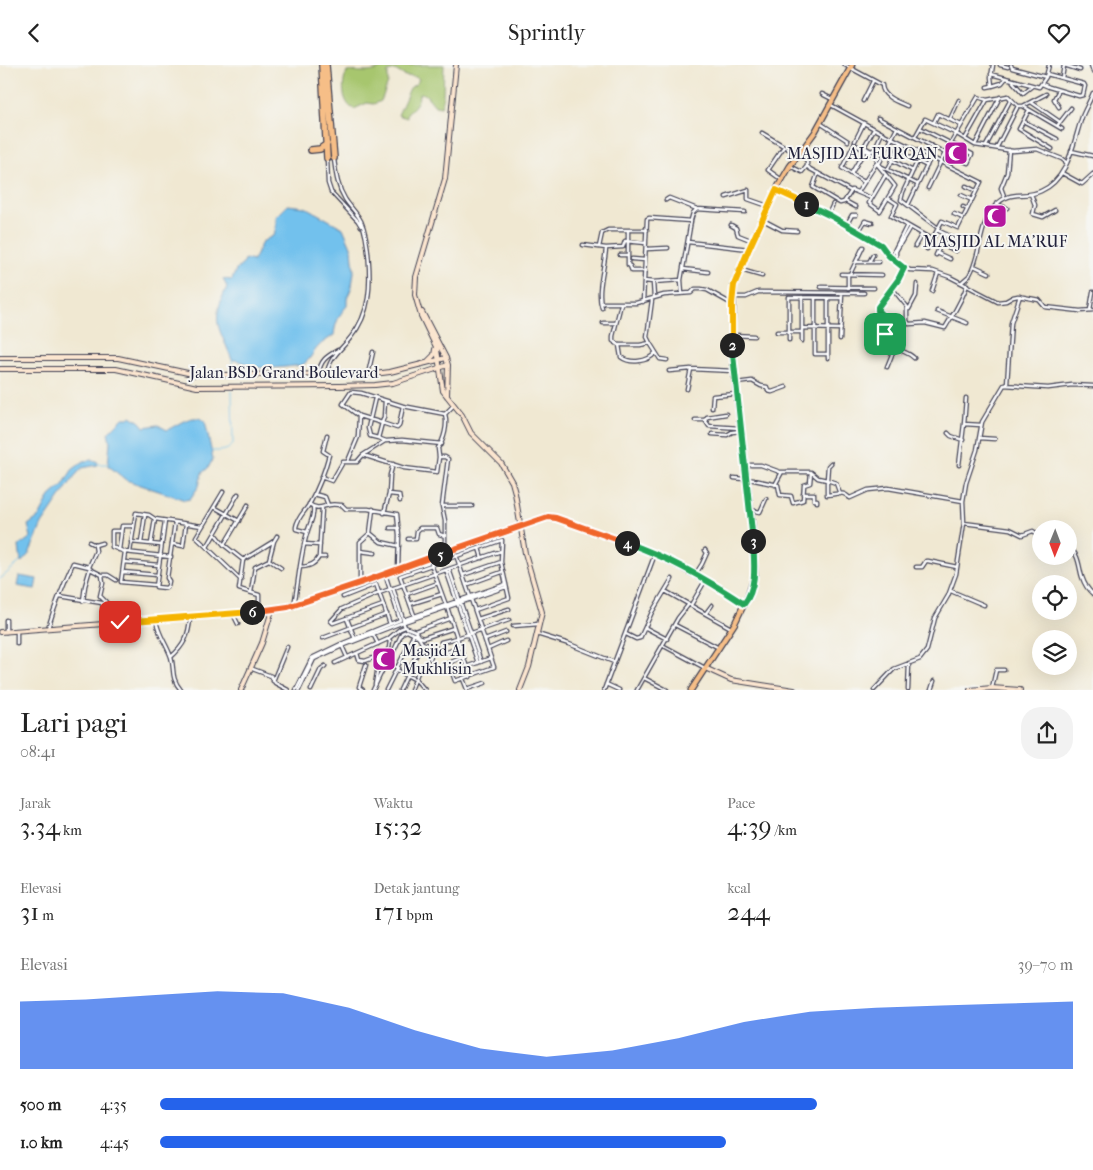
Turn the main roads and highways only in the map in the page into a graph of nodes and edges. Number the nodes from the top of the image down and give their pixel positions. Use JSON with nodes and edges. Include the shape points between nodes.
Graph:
{"nodes":[{"id":1,"x":322,"y":65,"type":"edge"},
{"id":2,"x":326,"y":65,"type":"edge"},
{"id":3,"x":456,"y":65,"type":"edge"},
{"id":4,"x":851,"y":66,"type":"edge"},
{"id":5,"x":327,"y":144,"type":"junction"},
{"id":6,"x":311,"y":150,"type":"dead end"},
{"id":7,"x":327,"y":158,"type":"road end"},
{"id":8,"x":334,"y":158,"type":"road end"},
{"id":9,"x":418,"y":304,"type":"junction"},
{"id":10,"x":435,"y":346,"type":"junction"},
{"id":11,"x":0,"y":358,"type":"edge"},
{"id":12,"x":446,"y":358,"type":"junction"},
{"id":13,"x":439,"y":360,"type":"junction"},
{"id":14,"x":424,"y":363,"type":"junction"},
{"id":15,"x":448,"y":365,"type":"junction"},
{"id":16,"x":440,"y":367,"type":"junction"},
{"id":17,"x":0,"y":369,"type":"edge"},
{"id":18,"x":424,"y":373,"type":"junction"},
{"id":19,"x":319,"y":375,"type":"junction"},
{"id":20,"x":327,"y":375,"type":"junction"},
{"id":21,"x":441,"y":383,"type":"junction"},
{"id":22,"x":318,"y":386,"type":"junction"},
{"id":23,"x":327,"y":386,"type":"junction"},
{"id":24,"x":447,"y":396,"type":"junction"},
{"id":25,"x":520,"y":525,"type":"junction"},
{"id":26,"x":744,"y":604,"type":"junction"},
{"id":27,"x":272,"y":610,"type":"junction"},
{"id":28,"x":0,"y":632,"type":"edge"},
{"id":29,"x":705,"y":668,"type":"junction"},
{"id":30,"x":766,"y":688,"type":"edge"},
{"id":31,"x":241,"y":690,"type":"edge"},
{"id":32,"x":520,"y":690,"type":"edge"},
{"id":33,"x":691,"y":690,"type":"edge"},
{"id":34,"x":794,"y":690,"type":"edge"},
{"id":35,"x":970,"y":690,"type":"edge"},
{"id":36,"x":1020,"y":690,"type":"edge"}],
"edges":[{"from":1,"to":5,"type":"highway"},
{"from":2,"to":8,"type":"highway"},
{"from":3,"to":9,"type":"main road","via":[[445,179],[416,277]]},
{"from":4,"to":26,"type":"main road","via":[[820,123],[776,190],[734,285],[734,371],[755,574]]},
{"from":5,"to":6,"type":"highway"},
{"from":5,"to":7,"type":"highway"},
{"from":9,"to":10,"type":"main road"},
{"from":9,"to":12,"type":"main road"},
{"from":10,"to":13,"type":"main road"},
{"from":10,"to":14,"type":"main road","via":[[434,355]]},
{"from":11,"to":19,"type":"main road","name":"Jalan BSD Grand Boulevard","via":[[118,358],[197,375]]},
{"from":12,"to":13,"type":"main road","name":"Jalan BSD Grand Boulevard"},
{"from":12,"to":15,"type":"main road"},
{"from":13,"to":14,"type":"main road","name":"Jalan BSD Grand Boulevard"},
{"from":13,"to":16,"type":"main road"},
{"from":14,"to":20,"type":"main road","name":"Jalan BSD Grand Boulevard","via":[[390,372]]},
{"from":15,"to":16,"type":"main road","name":"Jalan BSD Grand Boulevard"},
{"from":15,"to":24,"type":"main road"},
{"from":16,"to":18,"type":"main road","name":"Jalan BSD Grand Boulevard"},
{"from":16,"to":21,"type":"main road"},
{"from":17,"to":22,"type":"main road","name":"Jalan BSD Grand Boulevard","via":[[116,369],[197,387]]},
{"from":18,"to":21,"type":"main road","via":[[436,374]]},
{"from":18,"to":23,"type":"main road","name":"Jalan BSD Grand Boulevard","via":[[393,383]]},
{"from":19,"to":20,"type":"main road","name":"Jalan BSD Grand Boulevard"},
{"from":19,"to":22,"type":"main road"},
{"from":20,"to":23,"type":"main road"},
{"from":21,"to":24,"type":"main road"},
{"from":22,"to":23,"type":"main road","name":"Jalan BSD Grand Boulevard"},
{"from":24,"to":25,"type":"main road","via":[[471,433],[504,467],[515,493]]},
{"from":25,"to":26,"type":"main road","via":[[541,518],[556,518],[655,554]]},
{"from":25,"to":27,"type":"main road","via":[[360,583]]},
{"from":25,"to":32,"type":"main road","via":[[542,613]]},
{"from":26,"to":29,"type":"main road"},
{"from":27,"to":28,"type":"main road"},
{"from":27,"to":31,"type":"main road","via":[[262,643]]},
{"from":29,"to":30,"type":"main road","via":[[731,680]]},
{"from":29,"to":33,"type":"main road"},
{"from":30,"to":34,"type":"main road"},
{"from":35,"to":36,"type":"main road","via":[[992,687]]}]}
